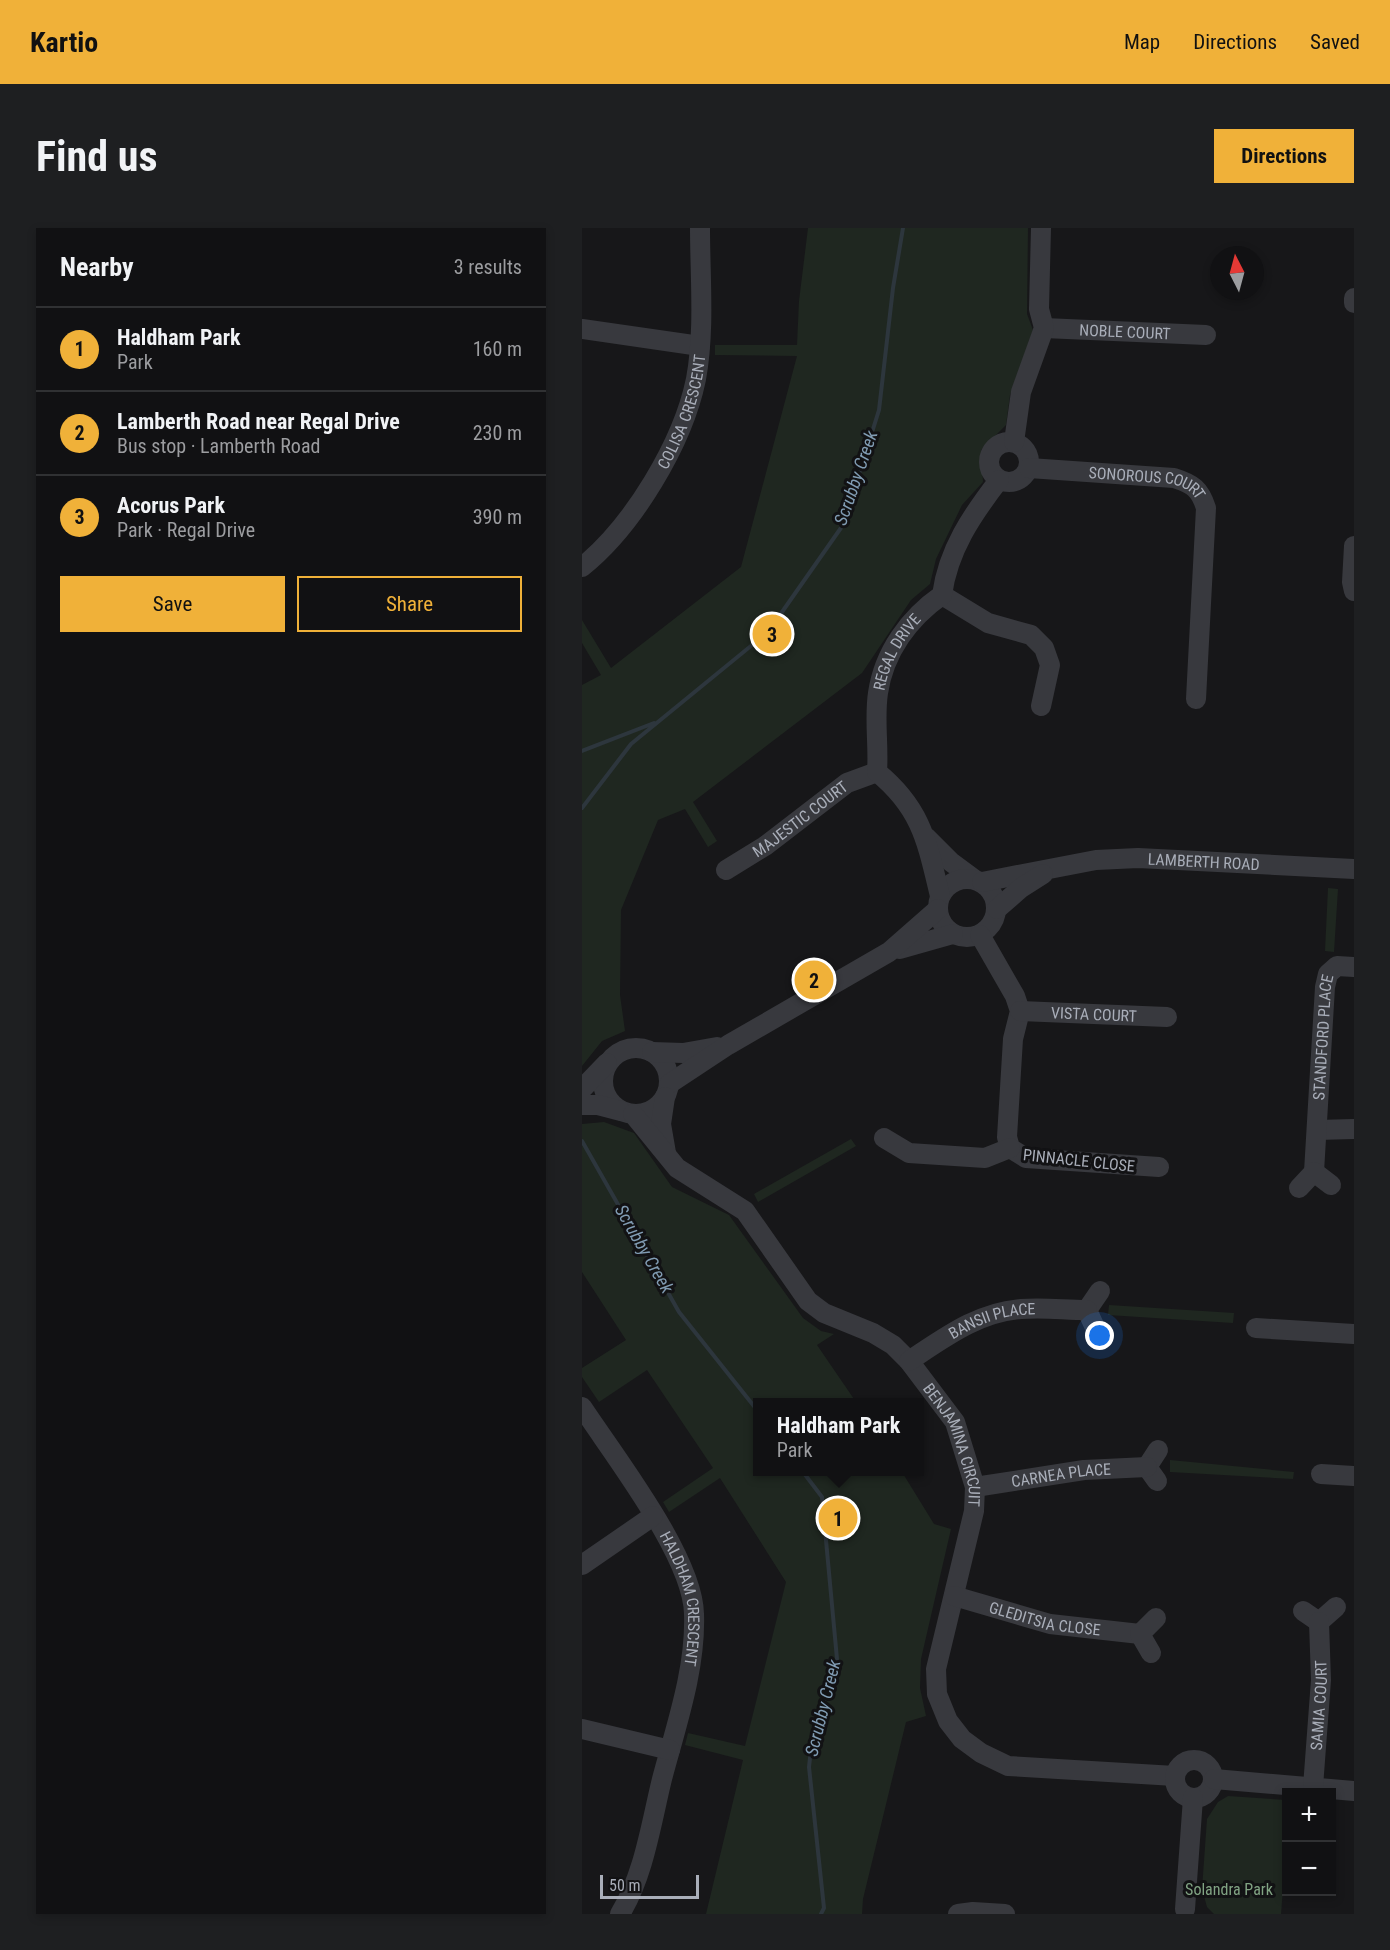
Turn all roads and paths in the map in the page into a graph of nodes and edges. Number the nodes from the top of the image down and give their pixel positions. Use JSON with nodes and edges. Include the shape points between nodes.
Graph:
{"nodes":[{"id":1,"x":700,"y":228,"type":"edge"},
{"id":2,"x":1041,"y":228,"type":"edge"},
{"id":3,"x":1044,"y":328,"type":"junction"},
{"id":4,"x":582,"y":329,"type":"edge"},
{"id":5,"x":1206,"y":335,"type":"dead end"},
{"id":6,"x":700,"y":346,"type":"junction"},
{"id":7,"x":1014,"y":442,"type":"junction"},
{"id":8,"x":1029,"y":468,"type":"junction"},
{"id":9,"x":999,"y":480,"type":"junction"},
{"id":10,"x":1354,"y":546,"type":"edge"},
{"id":11,"x":582,"y":567,"type":"edge"},
{"id":12,"x":1354,"y":591,"type":"edge"},
{"id":13,"x":942,"y":595,"type":"junction"},
{"id":14,"x":1196,"y":699,"type":"dead end"},
{"id":15,"x":1041,"y":706,"type":"dead end"},
{"id":16,"x":877,"y":772,"type":"junction"},
{"id":17,"x":926,"y":837,"type":"junction"},
{"id":18,"x":1053,"y":868,"type":"junction"},
{"id":19,"x":1354,"y":869,"type":"edge"},
{"id":20,"x":726,"y":870,"type":"dead end"},
{"id":21,"x":978,"y":881,"type":"junction"},
{"id":22,"x":939,"y":902,"type":"junction"},
{"id":23,"x":997,"y":909,"type":"junction"},
{"id":24,"x":952,"y":934,"type":"junction"},
{"id":25,"x":980,"y":935,"type":"junction"},
{"id":26,"x":889,"y":952,"type":"junction"},
{"id":27,"x":1354,"y":967,"type":"edge"},
{"id":28,"x":1020,"y":1011,"type":"junction"},
{"id":29,"x":1167,"y":1017,"type":"dead end"},
{"id":30,"x":728,"y":1045,"type":"junction"},
{"id":31,"x":652,"y":1052,"type":"junction"},
{"id":32,"x":609,"y":1062,"type":"junction"},
{"id":33,"x":582,"y":1089,"type":"edge"},
{"id":34,"x":667,"y":1090,"type":"junction"},
{"id":35,"x":582,"y":1105,"type":"edge"},
{"id":36,"x":627,"y":1112,"type":"junction"},
{"id":37,"x":1354,"y":1129,"type":"edge"},
{"id":38,"x":1317,"y":1130,"type":"junction"},
{"id":39,"x":884,"y":1138,"type":"dead end"},
{"id":40,"x":1010,"y":1148,"type":"junction"},
{"id":41,"x":666,"y":1153,"type":"junction"},
{"id":42,"x":1160,"y":1167,"type":"dead end"},
{"id":43,"x":1314,"y":1172,"type":"junction"},
{"id":44,"x":1331,"y":1185,"type":"dead end"},
{"id":45,"x":1299,"y":1188,"type":"dead end"},
{"id":46,"x":1100,"y":1292,"type":"dead end"},
{"id":47,"x":1087,"y":1310,"type":"junction"},
{"id":48,"x":1256,"y":1328,"type":"dead end"},
{"id":49,"x":1097,"y":1332,"type":"dead end"},
{"id":50,"x":1354,"y":1334,"type":"edge"},
{"id":51,"x":909,"y":1361,"type":"junction"},
{"id":52,"x":582,"y":1407,"type":"edge"},
{"id":53,"x":1158,"y":1450,"type":"dead end"},
{"id":54,"x":1321,"y":1474,"type":"dead end"},
{"id":55,"x":1354,"y":1476,"type":"edge"},
{"id":56,"x":975,"y":1487,"type":"junction"},
{"id":57,"x":654,"y":1516,"type":"junction"},
{"id":58,"x":582,"y":1565,"type":"edge"},
{"id":59,"x":954,"y":1596,"type":"junction"},
{"id":60,"x":1336,"y":1607,"type":"dead end"},
{"id":61,"x":1303,"y":1611,"type":"dead end"},
{"id":62,"x":1155,"y":1618,"type":"dead end"},
{"id":63,"x":1319,"y":1622,"type":"junction"},
{"id":64,"x":1140,"y":1634,"type":"junction"},
{"id":65,"x":1151,"y":1653,"type":"dead end"},
{"id":66,"x":582,"y":1729,"type":"edge"},
{"id":67,"x":670,"y":1750,"type":"junction"},
{"id":68,"x":1175,"y":1776,"type":"junction"},
{"id":69,"x":1214,"y":1779,"type":"junction"},
{"id":70,"x":1313,"y":1786,"type":"junction"},
{"id":71,"x":1354,"y":1791,"type":"edge"},
{"id":72,"x":1193,"y":1798,"type":"junction"},
{"id":73,"x":1184,"y":1912,"type":"edge"},
{"id":74,"x":620,"y":1914,"type":"edge"},
{"id":75,"x":958,"y":1914,"type":"edge"},
{"id":76,"x":1005,"y":1914,"type":"edge"}],
"edges":[{"from":1,"to":6,"type":"street","name":"COLISA CRESCENT"},
{"from":2,"to":3,"type":"street","via":[[1039,309]]},
{"from":3,"to":5,"type":"street","name":"NOBLE COURT"},
{"from":3,"to":7,"type":"street","via":[[1021,392]]},
{"from":4,"to":6,"type":"street"},
{"from":6,"to":11,"type":"street","name":"COLISA CRESCENT","via":[[688,408],[675,440],[640,500],[610,540]]},
{"from":7,"to":8,"type":"street","via":[[1025,449]]},
{"from":7,"to":9,"type":"street","via":[[1001,443],[989,458],[991,471]]},
{"from":8,"to":9,"type":"street","via":[[1017,482]]},
{"from":8,"to":14,"type":"street","name":"SONOROUS COURT","via":[[1174,478],[1201,492],[1206,508]]},
{"from":9,"to":13,"type":"street","via":[[972,515],[957,544]]},
{"from":10,"to":12,"type":"street"},
{"from":13,"to":15,"type":"street","via":[[988,623],[1031,635],[1044,648],[1050,665]]},
{"from":13,"to":16,"type":"street","name":"REGAL DRIVE","via":[[903,630],[886,664],[878,693]]},
{"from":16,"to":17,"type":"street","via":[[898,790]]},
{"from":16,"to":20,"type":"street","name":"MAJESTIC COURT","via":[[848,783],[765,846]]},
{"from":17,"to":21,"type":"street"},
{"from":17,"to":22,"type":"street"},
{"from":18,"to":19,"type":"street","name":"LAMBERTH ROAD","via":[[1138,858]]},
{"from":18,"to":21,"type":"street","name":"LAMBERTH ROAD"},
{"from":18,"to":23,"type":"street","name":"LAMBERTH ROAD"},
{"from":21,"to":22,"type":"street","name":"LAMBERTH ROAD","via":[[954,882]]},
{"from":21,"to":23,"type":"street","via":[[993,894]]},
{"from":22,"to":24,"type":"street","via":[[945,927]]},
{"from":22,"to":26,"type":"street","name":"LAMBERTH ROAD"},
{"from":23,"to":25,"type":"street","name":"LAMBERTH ROAD","via":[[992,924]]},
{"from":24,"to":25,"type":"street","name":"LAMBERTH ROAD"},
{"from":24,"to":26,"type":"street","name":"LAMBERTH ROAD"},
{"from":25,"to":28,"type":"street"},
{"from":26,"to":30,"type":"street","name":"LAMBERTH ROAD"},
{"from":27,"to":38,"type":"street","name":"STANDFORD PLACE","via":[[1337,966],[1328,974],[1324,987]]},
{"from":28,"to":29,"type":"street","name":"VISTA COURT"},
{"from":28,"to":40,"type":"street","name":"PINNACLE CLOSE","via":[[1013,1039]]},
{"from":30,"to":31,"type":"street","name":"LAMBERTH ROAD","via":[[683,1053]]},
{"from":30,"to":34,"type":"street","name":"LAMBERTH ROAD"},
{"from":31,"to":32,"type":"street","name":"LAMBERTH ROAD","via":[[624,1050]]},
{"from":31,"to":34,"type":"street","via":[[665,1066]]},
{"from":32,"to":33,"type":"street","name":"LAMBERTH ROAD"},
{"from":32,"to":36,"type":"street","via":[[602,1079],[603,1089],[613,1106]]},
{"from":34,"to":36,"type":"street","name":"LAMBERTH ROAD","via":[[651,1110]]},
{"from":34,"to":41,"type":"street","via":[[661,1124]]},
{"from":35,"to":36,"type":"street"},
{"from":36,"to":41,"type":"street","name":"BENJAMINA CIRCUIT"},
{"from":37,"to":38,"type":"street"},
{"from":38,"to":43,"type":"street","name":"STANDFORD PLACE"},
{"from":39,"to":40,"type":"street","via":[[909,1153],[985,1158]]},
{"from":40,"to":42,"type":"street","name":"PINNACLE CLOSE","via":[[1026,1158]]},
{"from":41,"to":51,"type":"street","name":"BENJAMINA CIRCUIT","via":[[677,1168],[746,1211],[808,1301],[824,1313],[873,1333]]},
{"from":43,"to":44,"type":"street"},
{"from":43,"to":45,"type":"street"},
{"from":46,"to":47,"type":"street"},
{"from":47,"to":49,"type":"street"},
{"from":47,"to":51,"type":"street","name":"BANSII PLACE","via":[[1021,1309],[992,1314],[968,1323]]},
{"from":48,"to":50,"type":"street"},
{"from":51,"to":56,"type":"street","name":"BENJAMINA CIRCUIT","via":[[955,1422]]},
{"from":52,"to":57,"type":"street","name":"HALDHAM CRESCENT"},
{"from":53,"to":56,"type":"street","name":"CARNEA PLACE","via":[[1152,1474],[1084,1470]]},
{"from":54,"to":55,"type":"street"},
{"from":56,"to":59,"type":"street","name":"BENJAMINA CIRCUIT","via":[[974,1511]]},
{"from":57,"to":58,"type":"street"},
{"from":57,"to":67,"type":"street","name":"HALDHAM CRESCENT","via":[[685,1572],[694,1612],[693,1653]]},
{"from":59,"to":64,"type":"street","name":"GLEDITSIA CLOSE","via":[[1050,1624]]},
{"from":59,"to":68,"type":"street","name":"BENJAMINA CIRCUIT","via":[[936,1668],[937,1694],[948,1720],[962,1739],[1008,1766]]},
{"from":60,"to":63,"type":"street"},
{"from":61,"to":63,"type":"street"},
{"from":62,"to":64,"type":"street"},
{"from":63,"to":70,"type":"street","name":"SAMIA COURT","via":[[1321,1680]]},
{"from":64,"to":65,"type":"street"},
{"from":66,"to":67,"type":"street"},
{"from":67,"to":74,"type":"street","name":"HALDHAM CRESCENT","via":[[636,1882]]},
{"from":68,"to":69,"type":"street","via":[[1180,1766],[1196,1760],[1206,1764]]},
{"from":68,"to":72,"type":"street","via":[[1177,1788]]},
{"from":69,"to":70,"type":"street"},
{"from":69,"to":72,"type":"street","via":[[1205,1795]]},
{"from":70,"to":71,"type":"street"},
{"from":72,"to":73,"type":"street"},
{"from":75,"to":76,"type":"street"}]}
